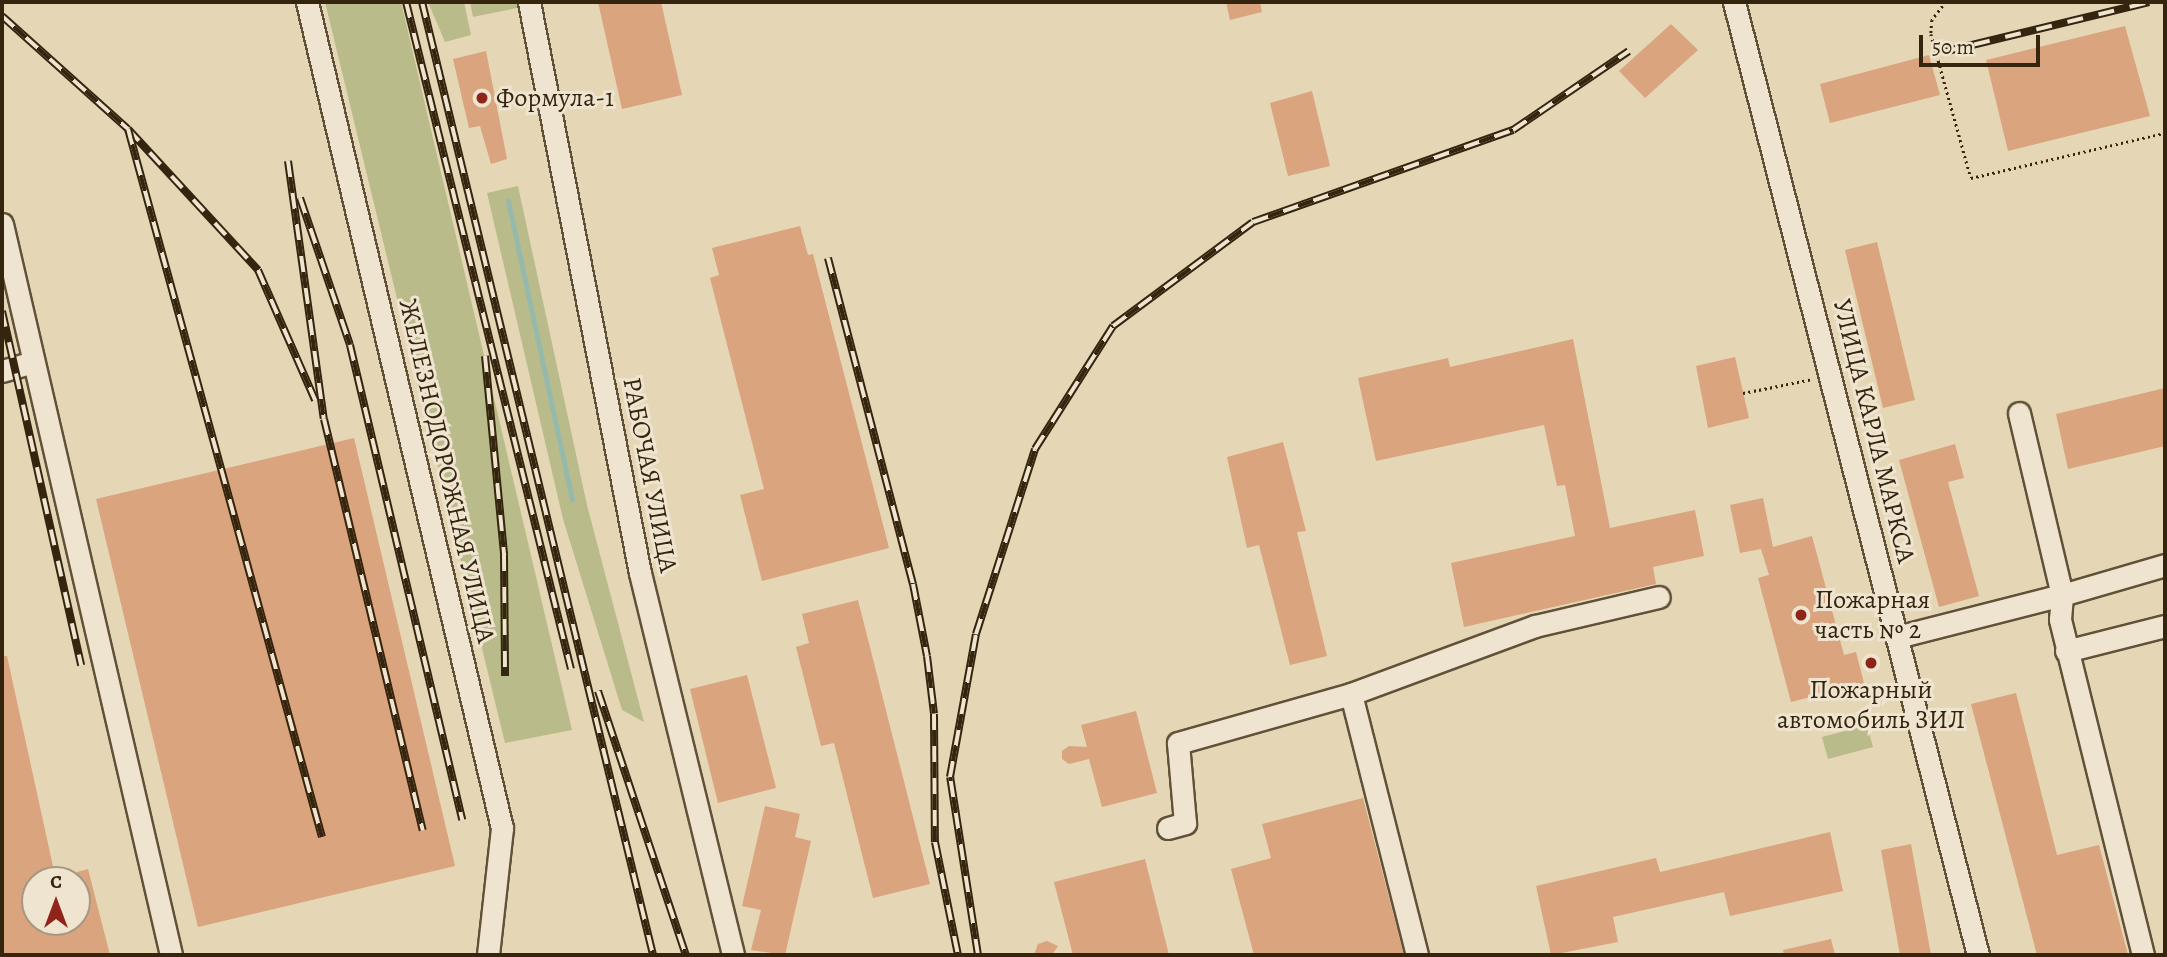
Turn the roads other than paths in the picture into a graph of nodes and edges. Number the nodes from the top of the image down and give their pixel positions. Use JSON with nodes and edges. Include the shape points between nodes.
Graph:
{"nodes":[{"id":1,"x":307,"y":2,"type":"edge"},
{"id":2,"x":529,"y":2,"type":"edge"},
{"id":3,"x":1734,"y":2,"type":"edge"},
{"id":4,"x":2,"y":224,"type":"edge"},
{"id":5,"x":33,"y":362,"type":"junction"},
{"id":6,"x":2,"y":371,"type":"edge"},
{"id":7,"x":2019,"y":413,"type":"dead end"},
{"id":8,"x":2165,"y":565,"type":"edge"},
{"id":9,"x":2062,"y":595,"type":"junction"},
{"id":10,"x":1659,"y":597,"type":"dead end"},
{"id":11,"x":2165,"y":626,"type":"edge"},
{"id":12,"x":1897,"y":637,"type":"junction"},
{"id":13,"x":2066,"y":651,"type":"junction"},
{"id":14,"x":1351,"y":694,"type":"junction"},
{"id":15,"x":1168,"y":828,"type":"dead end"},
{"id":16,"x":172,"y":955,"type":"edge"},
{"id":17,"x":488,"y":955,"type":"edge"},
{"id":18,"x":733,"y":955,"type":"edge"},
{"id":19,"x":1417,"y":955,"type":"edge"},
{"id":20,"x":1978,"y":955,"type":"edge"},
{"id":21,"x":2143,"y":955,"type":"edge"}],
"edges":[{"from":1,"to":17,"type":"street","name":"ЖЕЛЕЗНОДОРОЖНАЯ УЛИЦА","via":[[502,828]]},
{"from":2,"to":18,"type":"street","name":"РАБОЧАЯ УЛИЦА","via":[[639,573]]},
{"from":3,"to":12,"type":"street","name":"УЛИЦА КАРЛА МАРКСА"},
{"from":4,"to":5,"type":"street"},
{"from":5,"to":6,"type":"street"},
{"from":5,"to":16,"type":"street"},
{"from":7,"to":9,"type":"street"},
{"from":8,"to":9,"type":"street"},
{"from":9,"to":12,"type":"street"},
{"from":9,"to":13,"type":"street","via":[[2060,619]]},
{"from":10,"to":14,"type":"street","via":[[1535,626]]},
{"from":11,"to":13,"type":"street"},
{"from":12,"to":20,"type":"street","name":"УЛИЦА КАРЛА МАРКСА"},
{"from":13,"to":21,"type":"street"},
{"from":14,"to":15,"type":"street","via":[[1178,743],[1185,823]]},
{"from":14,"to":19,"type":"street"}]}
